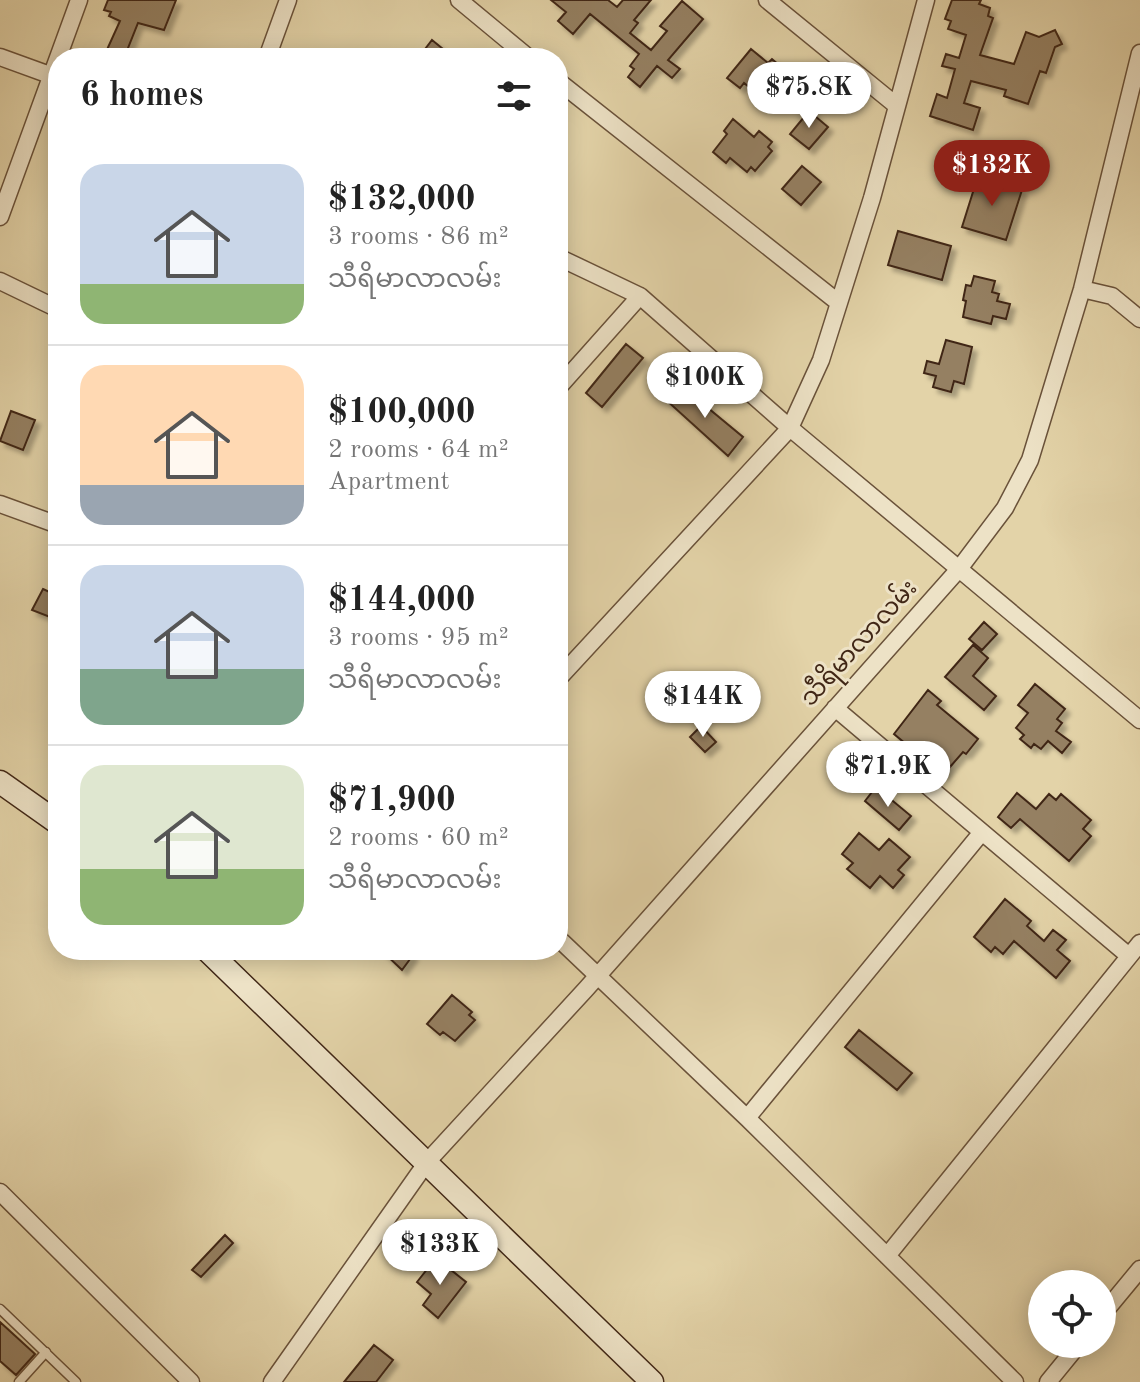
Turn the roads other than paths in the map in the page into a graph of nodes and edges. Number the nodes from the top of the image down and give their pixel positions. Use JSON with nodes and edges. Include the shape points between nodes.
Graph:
{"nodes":[{"id":1,"x":79,"y":0,"type":"edge"},
{"id":2,"x":288,"y":0,"type":"edge"},
{"id":3,"x":459,"y":0,"type":"edge"},
{"id":4,"x":767,"y":0,"type":"edge"},
{"id":5,"x":926,"y":0,"type":"edge"},
{"id":6,"x":64,"y":48,"type":"edge"},
{"id":7,"x":271,"y":48,"type":"edge"},
{"id":8,"x":517,"y":48,"type":"edge"},
{"id":9,"x":1140,"y":53,"type":"edge"},
{"id":10,"x":0,"y":57,"type":"edge"},
{"id":11,"x":48,"y":74,"type":"edge"},
{"id":12,"x":568,"y":89,"type":"edge"},
{"id":13,"x":48,"y":95,"type":"edge"},
{"id":14,"x":897,"y":106,"type":"junction"},
{"id":15,"x":0,"y":217,"type":"edge"},
{"id":16,"x":568,"y":262,"type":"edge"},
{"id":17,"x":0,"y":281,"type":"edge"},
{"id":18,"x":1082,"y":289,"type":"junction"},
{"id":19,"x":640,"y":296,"type":"junction"},
{"id":20,"x":839,"y":303,"type":"junction"},
{"id":21,"x":48,"y":304,"type":"edge"},
{"id":22,"x":1140,"y":319,"type":"edge"},
{"id":23,"x":568,"y":377,"type":"edge"},
{"id":24,"x":790,"y":428,"type":"junction"},
{"id":25,"x":0,"y":504,"type":"edge"},
{"id":26,"x":48,"y":521,"type":"edge"},
{"id":27,"x":959,"y":569,"type":"junction"},
{"id":28,"x":568,"y":668,"type":"edge"},
{"id":29,"x":835,"y":708,"type":"junction"},
{"id":30,"x":1140,"y":720,"type":"edge"},
{"id":31,"x":0,"y":782,"type":"edge"},
{"id":32,"x":48,"y":816,"type":"edge"},
{"id":33,"x":982,"y":832,"type":"junction"},
{"id":34,"x":568,"y":948,"type":"edge"},
{"id":35,"x":1135,"y":950,"type":"edge"},
{"id":36,"x":217,"y":960,"type":"edge"},
{"id":37,"x":596,"y":976,"type":"junction"},
{"id":38,"x":747,"y":1118,"type":"junction"},
{"id":39,"x":427,"y":1162,"type":"junction"},
{"id":40,"x":0,"y":1192,"type":"edge"},
{"id":41,"x":887,"y":1256,"type":"junction"},
{"id":42,"x":1140,"y":1269,"type":"edge"},
{"id":43,"x":1116,"y":1298,"type":"edge"},
{"id":44,"x":0,"y":1309,"type":"edge"},
{"id":45,"x":46,"y":1352,"type":"junction"},
{"id":46,"x":1068,"y":1358,"type":"edge"},
{"id":47,"x":19,"y":1382,"type":"edge"},
{"id":48,"x":76,"y":1382,"type":"edge"},
{"id":49,"x":191,"y":1382,"type":"edge"},
{"id":50,"x":272,"y":1382,"type":"edge"},
{"id":51,"x":652,"y":1382,"type":"edge"},
{"id":52,"x":1015,"y":1382,"type":"edge"},
{"id":53,"x":1048,"y":1382,"type":"edge"}],
"edges":[{"from":1,"to":6,"type":"street"},
{"from":2,"to":7,"type":"street"},
{"from":3,"to":8,"type":"street"},
{"from":4,"to":14,"type":"street"},
{"from":5,"to":14,"type":"street"},
{"from":9,"to":18,"type":"street","name":"သီရိမာလာလမ်း"},
{"from":10,"to":11,"type":"street"},
{"from":12,"to":20,"type":"street"},
{"from":13,"to":15,"type":"street"},
{"from":14,"to":20,"type":"street"},
{"from":16,"to":19,"type":"street"},
{"from":17,"to":21,"type":"street"},
{"from":18,"to":22,"type":"street","via":[[1112,296]]},
{"from":18,"to":27,"type":"street","name":"သီရိမာလာလမ်း","via":[[1030,460],[1005,508]]},
{"from":19,"to":23,"type":"street"},
{"from":19,"to":24,"type":"street"},
{"from":20,"to":24,"type":"street","via":[[821,360]]},
{"from":24,"to":27,"type":"street"},
{"from":24,"to":28,"type":"street"},
{"from":25,"to":26,"type":"street"},
{"from":27,"to":29,"type":"street","name":"သီရိမာလာလမ်း"},
{"from":27,"to":30,"type":"street"},
{"from":29,"to":33,"type":"street"},
{"from":29,"to":37,"type":"street","name":"သီရိမာလာလမ်း"},
{"from":31,"to":32,"type":"street"},
{"from":33,"to":35,"type":"street"},
{"from":33,"to":38,"type":"street"},
{"from":34,"to":37,"type":"street"},
{"from":35,"to":41,"type":"street"},
{"from":36,"to":39,"type":"street"},
{"from":37,"to":38,"type":"street"},
{"from":37,"to":39,"type":"street","name":"သီရိမာလာလမ်း"},
{"from":38,"to":41,"type":"street"},
{"from":39,"to":50,"type":"street","name":"သီရိမာလာလမ်း"},
{"from":39,"to":51,"type":"street"},
{"from":40,"to":49,"type":"street"},
{"from":41,"to":52,"type":"street"},
{"from":42,"to":43,"type":"street"},
{"from":44,"to":45,"type":"lane"},
{"from":45,"to":47,"type":"lane"},
{"from":45,"to":48,"type":"lane"},
{"from":46,"to":53,"type":"street"}]}
